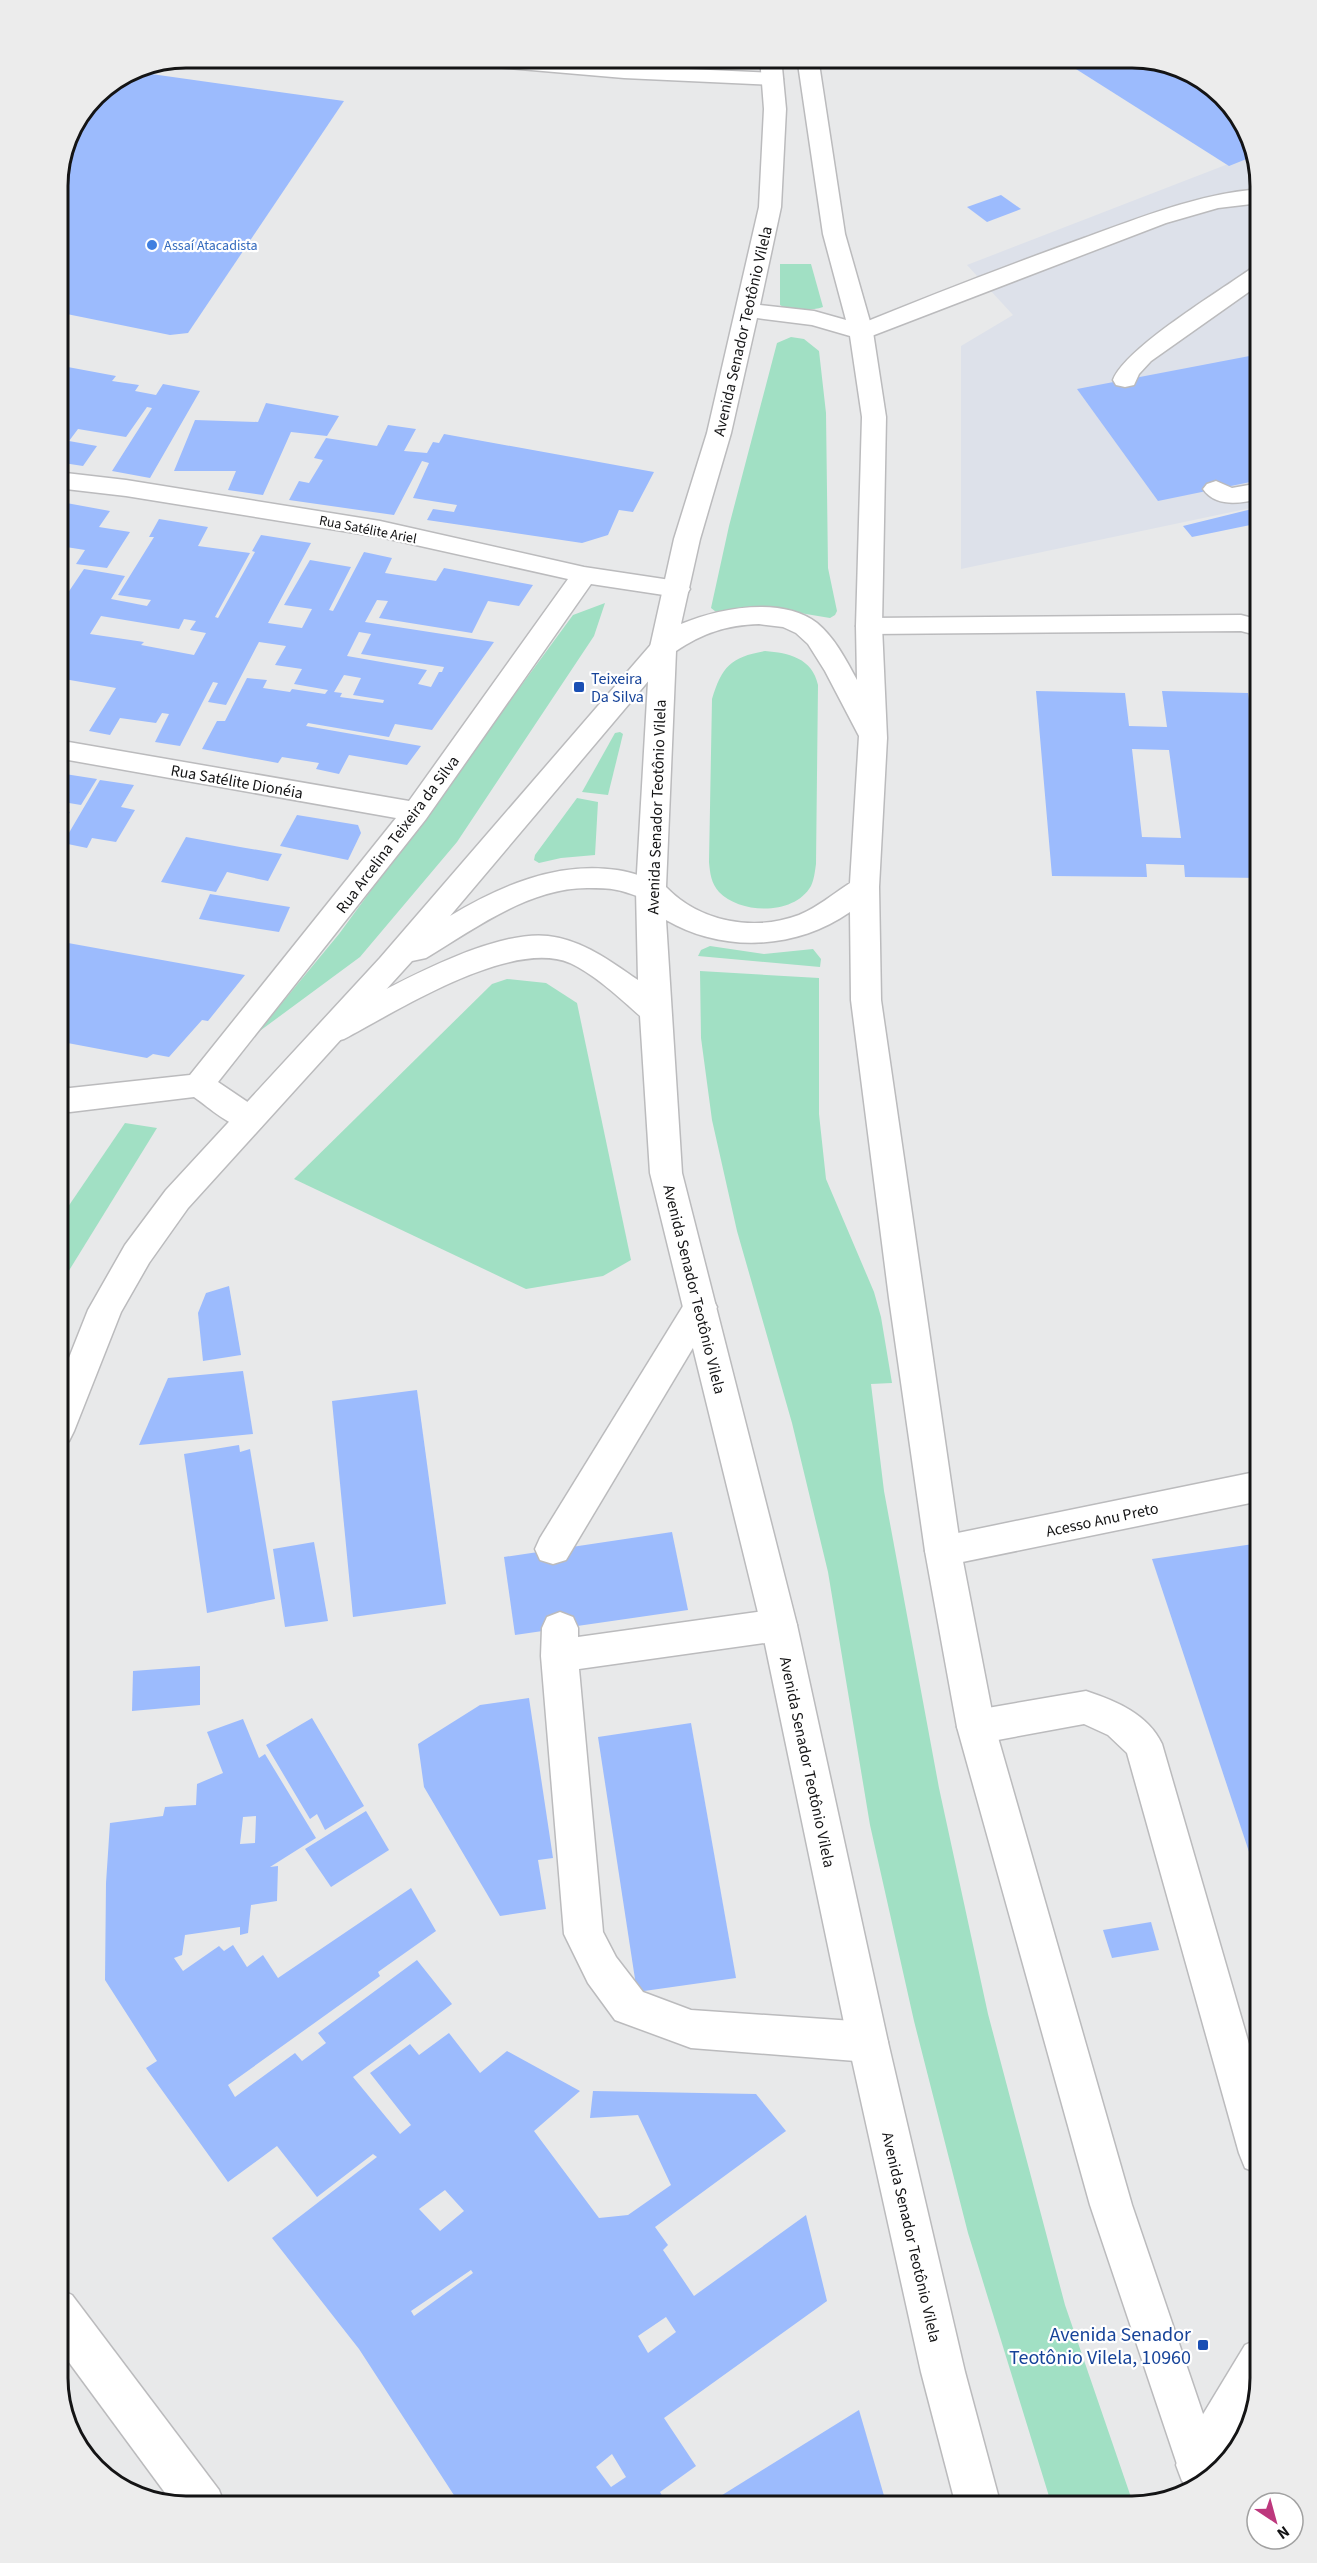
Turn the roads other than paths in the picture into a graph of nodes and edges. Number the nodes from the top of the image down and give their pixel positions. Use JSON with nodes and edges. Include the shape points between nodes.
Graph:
{"nodes":[{"id":1,"x":771,"y":68,"type":"edge"},
{"id":2,"x":809,"y":68,"type":"edge"},
{"id":3,"x":1250,"y":196,"type":"edge"},
{"id":4,"x":1250,"y":280,"type":"edge"},
{"id":5,"x":746,"y":310,"type":"junction"},
{"id":6,"x":861,"y":332,"type":"junction"},
{"id":7,"x":1125,"y":380,"type":"dead end"},
{"id":8,"x":68,"y":481,"type":"edge"},
{"id":9,"x":1216,"y":489,"type":"dead end"},
{"id":10,"x":1250,"y":493,"type":"edge"},
{"id":11,"x":584,"y":575,"type":"junction"},
{"id":12,"x":676,"y":589,"type":"junction"},
{"id":13,"x":1250,"y":625,"type":"edge"},
{"id":14,"x":869,"y":626,"type":"junction"},
{"id":15,"x":663,"y":647,"type":"junction"},
{"id":16,"x":873,"y":738,"type":"junction"},
{"id":17,"x":68,"y":752,"type":"edge"},
{"id":18,"x":416,"y":812,"type":"junction"},
{"id":19,"x":864,"y":887,"type":"junction"},
{"id":20,"x":651,"y":890,"type":"junction"},
{"id":21,"x":391,"y":966,"type":"junction"},
{"id":22,"x":656,"y":1013,"type":"junction"},
{"id":23,"x":333,"y":1031,"type":"junction"},
{"id":24,"x":199,"y":1085,"type":"junction"},
{"id":25,"x":68,"y":1105,"type":"edge"},
{"id":26,"x":249,"y":1119,"type":"junction"},
{"id":27,"x":700,"y":1307,"type":"junction"},
{"id":28,"x":68,"y":1403,"type":"edge"},
{"id":29,"x":1250,"y":1488,"type":"edge"},
{"id":30,"x":553,"y":1549,"type":"dead end"},
{"id":31,"x":943,"y":1551,"type":"junction"},
{"id":32,"x":779,"y":1626,"type":"junction"},
{"id":33,"x":976,"y":1727,"type":"junction"},
{"id":34,"x":868,"y":2042,"type":"junction"},
{"id":35,"x":1250,"y":2118,"type":"edge"},
{"id":36,"x":68,"y":2325,"type":"edge"},
{"id":37,"x":1250,"y":2379,"type":"edge"},
{"id":38,"x":1201,"y":2471,"type":"edge"},
{"id":39,"x":195,"y":2495,"type":"edge"},
{"id":40,"x":976,"y":2496,"type":"edge"}],
"edges":[{"from":1,"to":5,"type":"main road","name":"Avenida Senador Teotônio Vilela","via":[[776,109],[770,207]]},
{"from":2,"to":6,"type":"main road","via":[[834,234]]},
{"from":3,"to":6,"type":"main road","via":[[1187,208],[982,282]]},
{"from":4,"to":7,"type":"main road","via":[[1143,356]]},
{"from":5,"to":6,"type":"main road","via":[[814,318]]},
{"from":5,"to":12,"type":"main road","name":"Avenida Senador Teotônio Vilela","via":[[719,433]]},
{"from":6,"to":14,"type":"main road","via":[[874,417]]},
{"from":8,"to":11,"type":"main road","name":"Rua Satélite Ariel","via":[[380,529]]},
{"from":9,"to":10,"type":"main road","via":[[1224,496]]},
{"from":11,"to":12,"type":"main road","name":"Rua Satélite Ariel"},
{"from":11,"to":18,"type":"main road","name":"Rua Arcelina Teixeira da Silva"},
{"from":12,"to":15,"type":"main road","name":"Avenida Senador Teotônio Vilela"},
{"from":13,"to":14,"type":"main road"},
{"from":14,"to":16,"type":"main road"},
{"from":15,"to":16,"type":"main road","via":[[713,621],[751,616],[779,618],[803,626],[817,638]]},
{"from":15,"to":20,"type":"main road","name":"Avenida Senador Teotônio Vilela"},
{"from":15,"to":21,"type":"main road"},
{"from":16,"to":19,"type":"main road"},
{"from":17,"to":18,"type":"main road","name":"Rua Satélite Dionéia"},
{"from":18,"to":24,"type":"main road","name":"Rua Arcelina Teixeira da Silva"},
{"from":19,"to":20,"type":"main road","via":[[810,922],[766,932],[737,932],[690,920]]},
{"from":19,"to":31,"type":"main road","via":[[866,1000]]},
{"from":20,"to":21,"type":"main road","via":[[614,877],[593,876],[540,885],[487,909]]},
{"from":20,"to":22,"type":"main road","name":"Avenida Senador Teotônio Vilela"},
{"from":21,"to":23,"type":"main road"},
{"from":22,"to":23,"type":"main road","via":[[581,956],[532,946],[458,967]]},
{"from":22,"to":27,"type":"main road","name":"Avenida Senador Teotônio Vilela","via":[[666,1173]]},
{"from":23,"to":26,"type":"main road"},
{"from":24,"to":25,"type":"main road"},
{"from":24,"to":26,"type":"main road"},
{"from":26,"to":28,"type":"main road","via":[[177,1199],[137,1254],[105,1310]]},
{"from":27,"to":30,"type":"main road"},
{"from":27,"to":32,"type":"main road","name":"Avenida Senador Teotônio Vilela"},
{"from":29,"to":31,"type":"main road","name":"Acesso Anu Preto"},
{"from":31,"to":33,"type":"main road"},
{"from":32,"to":34,"type":"main road","name":"Avenida Senador Teotônio Vilela"},
{"from":32,"to":34,"type":"main road","via":[[560,1642],[584,1934],[602,1970],[629,2006],[692,2029]]},
{"from":33,"to":35,"type":"main road","via":[[1086,1707],[1121,1723],[1143,1744]]},
{"from":33,"to":38,"type":"main road","via":[[1111,2205]]},
{"from":34,"to":40,"type":"main road","name":"Avenida Senador Teotônio Vilela","via":[[943,2372]]},
{"from":36,"to":39,"type":"main road"},
{"from":37,"to":38,"type":"main road"}]}
